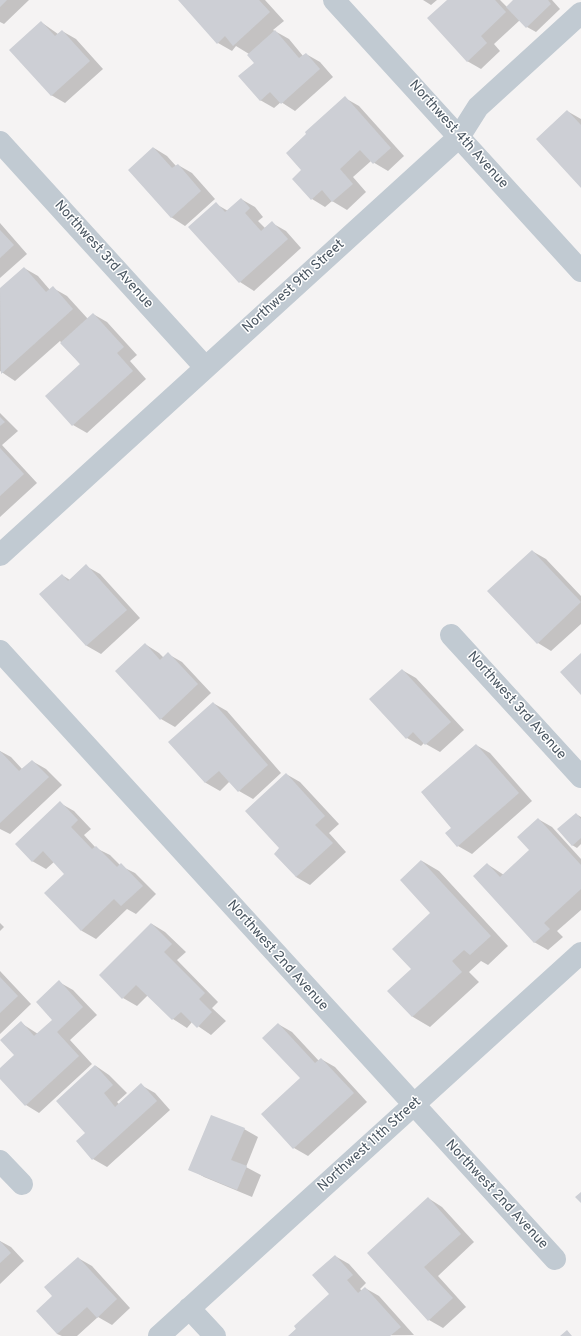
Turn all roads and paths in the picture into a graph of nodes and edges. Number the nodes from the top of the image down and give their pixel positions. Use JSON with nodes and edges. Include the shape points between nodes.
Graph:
{"nodes":[{"id":1,"x":334,"y":0,"type":"edge"},
{"id":2,"x":581,"y":13,"type":"edge"},
{"id":3,"x":459,"y":137,"type":"junction"},
{"id":4,"x":0,"y":142,"type":"edge"},
{"id":5,"x":581,"y":271,"type":"edge"},
{"id":6,"x":205,"y":367,"type":"junction"},
{"id":7,"x":0,"y":555,"type":"edge"},
{"id":8,"x":451,"y":634,"type":"dead end"},
{"id":9,"x":0,"y":651,"type":"edge"},
{"id":10,"x":581,"y":778,"type":"edge"},
{"id":11,"x":581,"y":953,"type":"edge"},
{"id":12,"x":413,"y":1105,"type":"junction"},
{"id":13,"x":0,"y":1160,"type":"edge"},
{"id":14,"x":22,"y":1184,"type":"dead end"},
{"id":15,"x":555,"y":1259,"type":"dead end"},
{"id":16,"x":189,"y":1308,"type":"junction"},
{"id":17,"x":159,"y":1336,"type":"edge"},
{"id":18,"x":215,"y":1336,"type":"edge"}],
"edges":[{"from":1,"to":3,"type":"street","name":"Northwest 4th Avenue"},
{"from":2,"to":3,"type":"street","name":"Northwest 9th Street","via":[[478,107]]},
{"from":3,"to":5,"type":"street","name":"Northwest 4th Avenue"},
{"from":3,"to":6,"type":"street","name":"Northwest 9th Street"},
{"from":4,"to":6,"type":"street","name":"Northwest 3rd Avenue"},
{"from":6,"to":7,"type":"street","name":"Northwest 9th Street"},
{"from":8,"to":10,"type":"street","name":"Northwest 3rd Avenue"},
{"from":9,"to":12,"type":"street","name":"Northwest 2nd Avenue"},
{"from":11,"to":12,"type":"street","name":"Northwest 11th Street"},
{"from":12,"to":15,"type":"street","name":"Northwest 2nd Avenue"},
{"from":12,"to":16,"type":"street","name":"Northwest 11th Street"},
{"from":13,"to":14,"type":"street"},
{"from":16,"to":17,"type":"street","name":"Northwest 11th Street"},
{"from":16,"to":18,"type":"street"}]}
